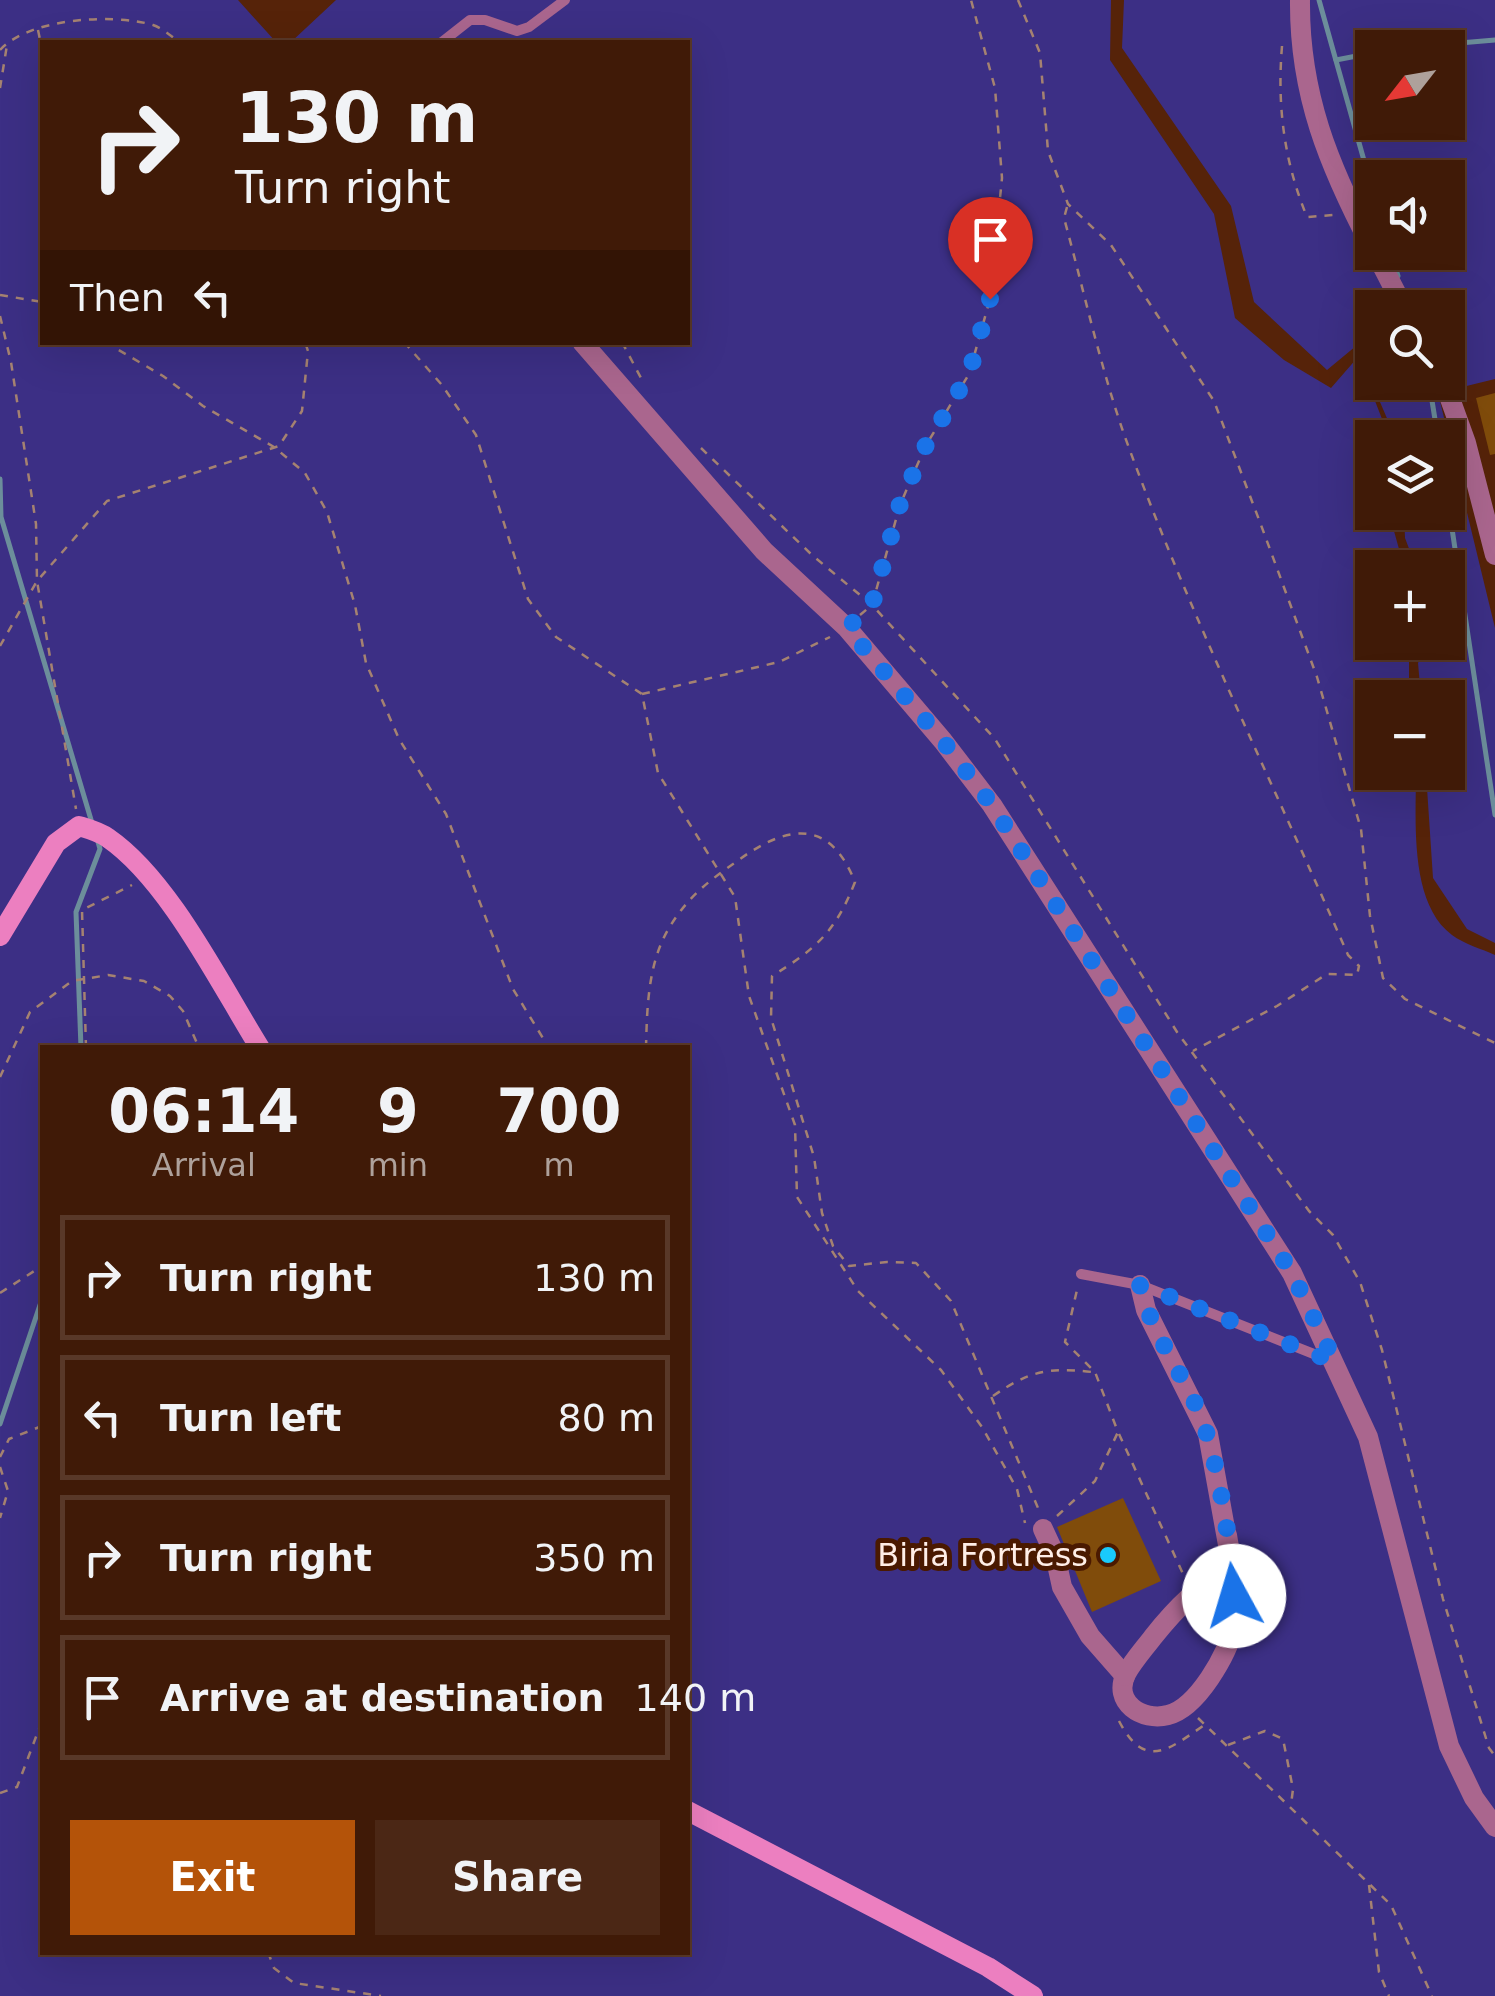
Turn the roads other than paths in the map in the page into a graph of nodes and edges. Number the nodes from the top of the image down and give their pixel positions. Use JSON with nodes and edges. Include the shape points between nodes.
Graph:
{"nodes":[{"id":1,"x":565,"y":0,"type":"edge"},
{"id":2,"x":1300,"y":0,"type":"edge"},
{"id":3,"x":445,"y":40,"type":"edge"},
{"id":4,"x":1355,"y":215,"type":"edge"},
{"id":5,"x":585,"y":345,"type":"edge"},
{"id":6,"x":1450,"y":400,"type":"edge"},
{"id":7,"x":1495,"y":555,"type":"edge"},
{"id":8,"x":0,"y":936,"type":"edge"},
{"id":9,"x":258,"y":1045,"type":"edge"},
{"id":10,"x":1081,"y":1274,"type":"road end"},
{"id":11,"x":1140,"y":1285,"type":"junction"},
{"id":12,"x":1335,"y":1362,"type":"junction"},
{"id":13,"x":1034,"y":1526,"type":"road end"},
{"id":14,"x":1227,"y":1535,"type":"dead end"},
{"id":15,"x":1232,"y":1567,"type":"junction"},
{"id":16,"x":1125,"y":1676,"type":"junction"},
{"id":17,"x":690,"y":1812,"type":"edge"},
{"id":18,"x":1495,"y":1827,"type":"edge"},
{"id":19,"x":1032,"y":1996,"type":"edge"}],
"edges":[{"from":1,"to":3,"type":"lane","via":[[517,31],[470,20]]},
{"from":2,"to":4,"type":"street","via":[[1312,110]]},
{"from":5,"to":12,"type":"street","via":[[764,551],[847,628],[992,805],[1292,1273]]},
{"from":6,"to":7,"type":"street"},
{"from":8,"to":9,"type":"main road","via":[[56,843],[79,826],[105,836],[172,906]]},
{"from":10,"to":11,"type":"lane"},
{"from":11,"to":12,"type":"lane"},
{"from":11,"to":15,"type":"street","via":[[1208,1434]]},
{"from":12,"to":18,"type":"street","via":[[1368,1437],[1449,1746]]},
{"from":13,"to":16,"type":"street","via":[[1055,1555],[1062,1587],[1090,1636]]},
{"from":14,"to":15,"type":"street"},
{"from":15,"to":16,"type":"street","via":[[1178,1605]]},
{"from":15,"to":16,"type":"street","via":[[1235,1625],[1220,1664],[1186,1707],[1146,1716],[1129,1707]]},
{"from":17,"to":19,"type":"main road","via":[[988,1966]]}]}
